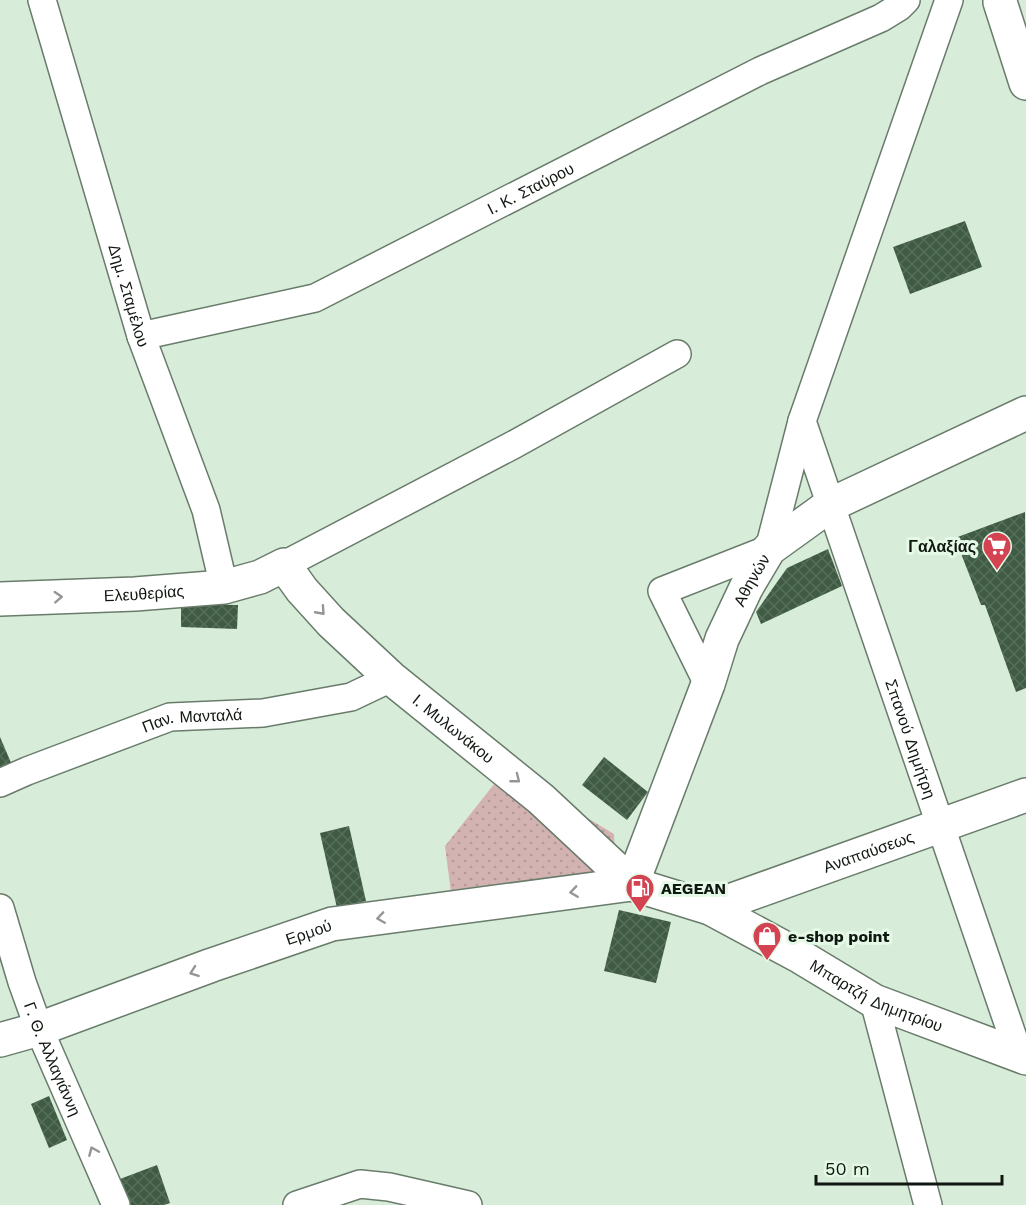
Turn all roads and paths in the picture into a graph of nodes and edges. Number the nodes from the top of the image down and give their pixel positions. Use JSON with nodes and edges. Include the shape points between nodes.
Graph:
{"nodes":[{"id":1,"x":42,"y":0,"type":"edge"},
{"id":2,"x":906,"y":0,"type":"edge"},
{"id":3,"x":949,"y":0,"type":"edge"},
{"id":4,"x":1003,"y":3,"type":"edge"},
{"id":5,"x":1026,"y":83,"type":"edge"},
{"id":6,"x":141,"y":336,"type":"junction"},
{"id":7,"x":677,"y":354,"type":"dead end"},
{"id":8,"x":1026,"y":413,"type":"edge"},
{"id":9,"x":802,"y":421,"type":"junction"},
{"id":10,"x":830,"y":505,"type":"junction"},
{"id":11,"x":769,"y":549,"type":"junction"},
{"id":12,"x":284,"y":565,"type":"junction"},
{"id":13,"x":224,"y":587,"type":"junction"},
{"id":14,"x":0,"y":599,"type":"edge"},
{"id":15,"x":391,"y":678,"type":"junction"},
{"id":16,"x":708,"y":684,"type":"junction"},
{"id":17,"x":0,"y":783,"type":"edge"},
{"id":18,"x":1026,"y":795,"type":"edge"},
{"id":19,"x":939,"y":826,"type":"junction"},
{"id":20,"x":632,"y":884,"type":"junction"},
{"id":21,"x":0,"y":908,"type":"edge"},
{"id":22,"x":710,"y":908,"type":"junction"},
{"id":23,"x":874,"y":1001,"type":"junction"},
{"id":24,"x":39,"y":1029,"type":"junction"},
{"id":25,"x":0,"y":1040,"type":"edge"},
{"id":26,"x":1023,"y":1057,"type":"edge"},
{"id":27,"x":363,"y":1194,"type":"edge"},
{"id":28,"x":116,"y":1205,"type":"edge"},
{"id":29,"x":297,"y":1205,"type":"edge"},
{"id":30,"x":468,"y":1205,"type":"edge"},
{"id":31,"x":928,"y":1205,"type":"edge"}],
"edges":[{"from":1,"to":6,"type":"street","name":"Δημ. Σταμέλου"},
{"from":2,"to":6,"type":"street","name":"Ι. Κ. Σταύρου","via":[[881,18],[760,71],[315,298]]},
{"from":3,"to":9,"type":"street"},
{"from":4,"to":5,"type":"main road"},
{"from":6,"to":13,"type":"street","name":"Δημ. Σταμέλου","via":[[206,510]]},
{"from":7,"to":12,"type":"street"},
{"from":8,"to":10,"type":"main road","name":"Αθηνών"},
{"from":9,"to":10,"type":"street","name":"Σπανού Δημήτρη"},
{"from":9,"to":11,"type":"street"},
{"from":10,"to":11,"type":"main road","name":"Αθηνών"},
{"from":10,"to":19,"type":"street","name":"Σπανού Δημήτρη"},
{"from":11,"to":16,"type":"main road","name":"Αθηνών","via":[[722,639]]},
{"from":11,"to":16,"type":"street","via":[[662,591]]},
{"from":12,"to":13,"type":"main road","name":"Ελευθερίας","via":[[260,577]]},
{"from":12,"to":15,"type":"main road","name":"Ι. Μυλωνάκου","one_way":true,"via":[[331,622]]},
{"from":14,"to":13,"type":"main road","name":"Ελευθερίας","one_way":true},
{"from":15,"to":17,"type":"street","name":"Παν. Μανταλά","via":[[351,697],[262,713],[170,717]]},
{"from":15,"to":20,"type":"main road","name":"Ι. Μυλωνάκου","one_way":true,"via":[[541,799]]},
{"from":16,"to":20,"type":"main road","name":"Αθηνών"},
{"from":18,"to":19,"type":"main road","name":"Αναπαύσεως"},
{"from":19,"to":22,"type":"main road","name":"Αναπαύσεως"},
{"from":19,"to":26,"type":"street","name":"Σπανού Δημήτρη"},
{"from":20,"to":22,"type":"main road","name":"Μπαρτζή Δημητρίου"},
{"from":20,"to":24,"type":"main road","name":"Ερμού","one_way":true,"via":[[332,924]]},
{"from":21,"to":24,"type":"street","name":"Γ. Θ. Αλλαγιάννη"},
{"from":22,"to":23,"type":"main road","name":"Μπαρτζή Δημητρίου"},
{"from":23,"to":26,"type":"main road","name":"Μπαρτζή Δημητρίου"},
{"from":23,"to":31,"type":"street"},
{"from":24,"to":25,"type":"main road","name":"Ερμού"},
{"from":28,"to":24,"type":"street","name":"Γ. Θ. Αλλαγιάννη","one_way":true},
{"from":27,"to":29,"type":"street"},
{"from":27,"to":30,"type":"street","via":[[389,1187]]}]}
